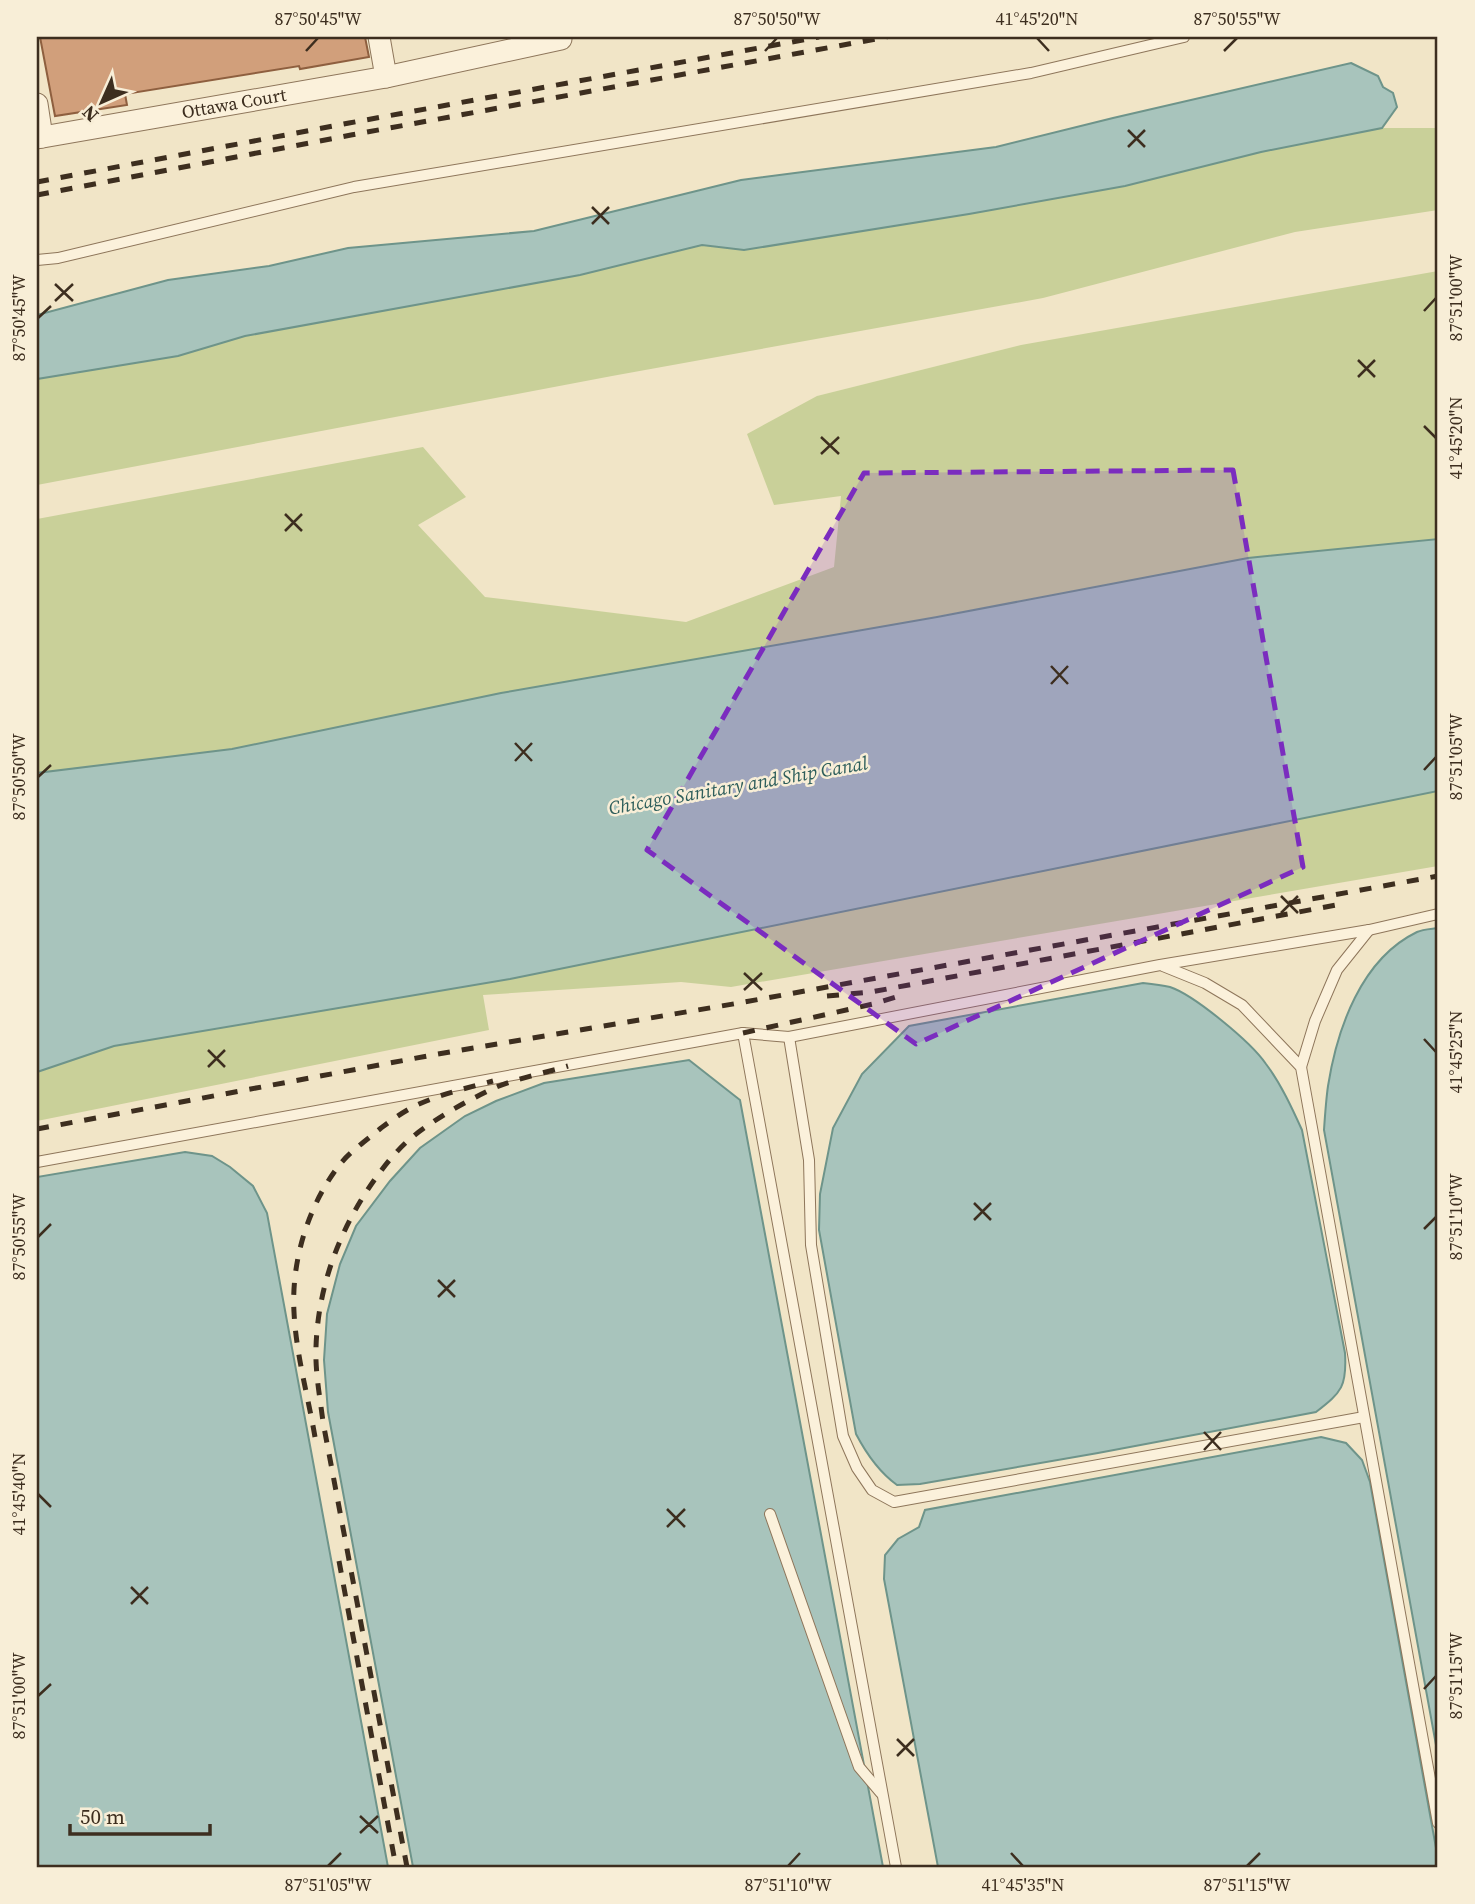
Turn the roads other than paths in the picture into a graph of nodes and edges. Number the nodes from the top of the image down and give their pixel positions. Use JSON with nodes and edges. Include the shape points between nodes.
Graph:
{"nodes":[{"id":1,"x":379,"y":37,"type":"edge"},
{"id":2,"x":1184,"y":37,"type":"edge"},
{"id":3,"x":561,"y":39,"type":"dead end"},
{"id":4,"x":386,"y":77,"type":"junction"},
{"id":5,"x":37,"y":104,"type":"edge"},
{"id":6,"x":40,"y":138,"type":"edge"},
{"id":7,"x":37,"y":260,"type":"edge"},
{"id":8,"x":1438,"y":914,"type":"edge"},
{"id":9,"x":1369,"y":930,"type":"junction"},
{"id":10,"x":1160,"y":965,"type":"junction"},
{"id":11,"x":743,"y":1033,"type":"junction"},
{"id":12,"x":789,"y":1037,"type":"junction"},
{"id":13,"x":1301,"y":1067,"type":"junction"},
{"id":14,"x":37,"y":1162,"type":"edge"},
{"id":15,"x":1364,"y":1417,"type":"junction"},
{"id":16,"x":770,"y":1514,"type":"dead end"},
{"id":17,"x":883,"y":1796,"type":"junction"},
{"id":18,"x":1438,"y":1823,"type":"edge"},
{"id":19,"x":896,"y":1867,"type":"edge"}],
"edges":[{"from":1,"to":4,"type":"street"},
{"from":2,"to":7,"type":"lane","via":[[1031,73],[354,187]]},
{"from":3,"to":4,"type":"street","name":"Ottawa Court"},
{"from":4,"to":6,"type":"street","name":"Ottawa Court"},
{"from":5,"to":6,"type":"street"},
{"from":8,"to":9,"type":"lane"},
{"from":9,"to":10,"type":"lane"},
{"from":9,"to":13,"type":"lane","via":[[1338,970]]},
{"from":10,"to":12,"type":"lane"},
{"from":10,"to":13,"type":"lane","via":[[1205,983],[1242,1005]]},
{"from":11,"to":12,"type":"lane"},
{"from":11,"to":14,"type":"lane"},
{"from":11,"to":17,"type":"lane"},
{"from":12,"to":15,"type":"lane","via":[[809,1160],[811,1245],[843,1436],[872,1490],[894,1502]]},
{"from":13,"to":15,"type":"lane"},
{"from":15,"to":18,"type":"lane"},
{"from":16,"to":17,"type":"lane","via":[[859,1767]]},
{"from":17,"to":19,"type":"lane"}]}
